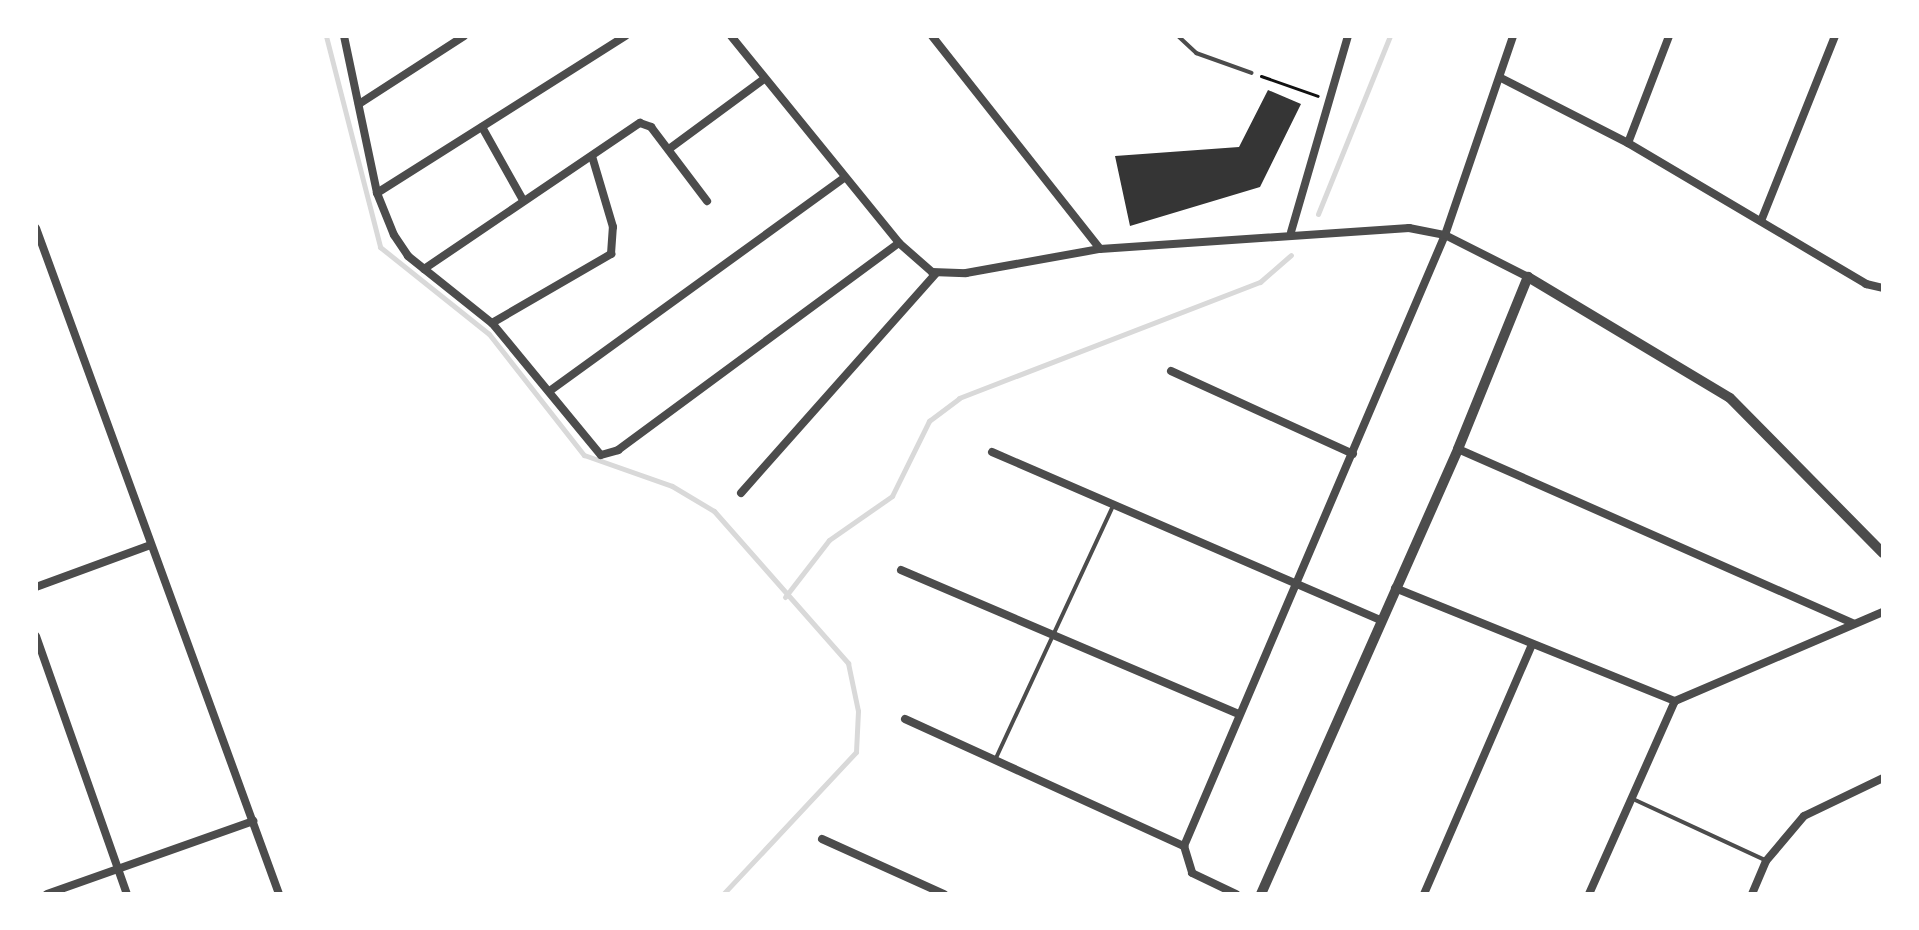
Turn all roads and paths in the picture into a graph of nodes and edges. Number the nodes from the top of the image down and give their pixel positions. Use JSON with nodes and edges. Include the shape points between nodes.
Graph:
{"nodes":[{"id":1,"x":344,"y":36,"type":"edge"},
{"id":2,"x":464,"y":36,"type":"edge"},
{"id":3,"x":625,"y":36,"type":"edge"},
{"id":4,"x":731,"y":36,"type":"edge"},
{"id":5,"x":932,"y":36,"type":"edge"},
{"id":6,"x":1178,"y":36,"type":"edge"},
{"id":7,"x":1348,"y":36,"type":"edge"},
{"id":8,"x":1513,"y":36,"type":"edge"},
{"id":9,"x":1669,"y":36,"type":"edge"},
{"id":10,"x":1835,"y":36,"type":"edge"},
{"id":11,"x":1252,"y":73,"type":"joint"},
{"id":12,"x":1501,"y":78,"type":"junction"},
{"id":13,"x":764,"y":79,"type":"junction"},
{"id":14,"x":1329,"y":100,"type":"junction"},
{"id":15,"x":359,"y":104,"type":"junction"},
{"id":16,"x":482,"y":127,"type":"junction"},
{"id":17,"x":1628,"y":143,"type":"junction"},
{"id":18,"x":669,"y":149,"type":"junction"},
{"id":19,"x":592,"y":156,"type":"junction"},
{"id":20,"x":844,"y":178,"type":"junction"},
{"id":21,"x":377,"y":193,"type":"junction"},
{"id":22,"x":523,"y":200,"type":"junction"},
{"id":23,"x":707,"y":201,"type":"dead end"},
{"id":24,"x":1761,"y":221,"type":"junction"},
{"id":25,"x":36,"y":228,"type":"edge"},
{"id":26,"x":1291,"y":232,"type":"junction"},
{"id":27,"x":1445,"y":235,"type":"junction"},
{"id":28,"x":899,"y":243,"type":"junction"},
{"id":29,"x":1100,"y":249,"type":"junction"},
{"id":30,"x":424,"y":269,"type":"junction"},
{"id":31,"x":936,"y":273,"type":"junction"},
{"id":32,"x":1528,"y":277,"type":"junction"},
{"id":33,"x":1883,"y":288,"type":"edge"},
{"id":34,"x":492,"y":323,"type":"junction"},
{"id":35,"x":1171,"y":371,"type":"dead end"},
{"id":36,"x":551,"y":390,"type":"junction"},
{"id":37,"x":1458,"y":449,"type":"junction"},
{"id":38,"x":992,"y":452,"type":"dead end"},
{"id":39,"x":1353,"y":454,"type":"junction"},
{"id":40,"x":741,"y":493,"type":"dead end"},
{"id":41,"x":1113,"y":506,"type":"junction"},
{"id":42,"x":151,"y":545,"type":"junction"},
{"id":43,"x":1883,"y":553,"type":"edge"},
{"id":44,"x":901,"y":570,"type":"dead end"},
{"id":45,"x":1296,"y":584,"type":"junction"},
{"id":46,"x":36,"y":587,"type":"edge"},
{"id":47,"x":1395,"y":588,"type":"junction"},
{"id":48,"x":1883,"y":612,"type":"edge"},
{"id":49,"x":1381,"y":620,"type":"junction"},
{"id":50,"x":1853,"y":623,"type":"junction"},
{"id":51,"x":1053,"y":635,"type":"junction"},
{"id":52,"x":36,"y":636,"type":"edge"},
{"id":53,"x":1532,"y":645,"type":"junction"},
{"id":54,"x":1675,"y":701,"type":"junction"},
{"id":55,"x":1239,"y":714,"type":"junction"},
{"id":56,"x":905,"y":719,"type":"dead end"},
{"id":57,"x":995,"y":760,"type":"junction"},
{"id":58,"x":1883,"y":778,"type":"edge"},
{"id":59,"x":1633,"y":799,"type":"junction"},
{"id":60,"x":253,"y":821,"type":"junction"},
{"id":61,"x":822,"y":839,"type":"dead end"},
{"id":62,"x":1184,"y":846,"type":"junction"},
{"id":63,"x":1766,"y":861,"type":"junction"},
{"id":64,"x":118,"y":869,"type":"junction"},
{"id":65,"x":47,"y":894,"type":"edge"},
{"id":66,"x":127,"y":894,"type":"edge"},
{"id":67,"x":279,"y":894,"type":"edge"},
{"id":68,"x":944,"y":894,"type":"edge"},
{"id":69,"x":1236,"y":894,"type":"edge"},
{"id":70,"x":1261,"y":894,"type":"edge"},
{"id":71,"x":1424,"y":894,"type":"edge"},
{"id":72,"x":1589,"y":894,"type":"edge"},
{"id":73,"x":1752,"y":894,"type":"edge"}],
"edges":[{"from":1,"to":15,"type":"street"},
{"from":2,"to":15,"type":"street"},
{"from":3,"to":16,"type":"street"},
{"from":4,"to":13,"type":"street"},
{"from":5,"to":29,"type":"street"},
{"from":6,"to":11,"type":"lane","via":[[1196,53]]},
{"from":7,"to":14,"type":"street"},
{"from":8,"to":12,"type":"street"},
{"from":9,"to":17,"type":"street"},
{"from":10,"to":24,"type":"street"},
{"from":11,"to":14,"type":"path"},
{"from":12,"to":17,"type":"street"},
{"from":12,"to":27,"type":"street"},
{"from":13,"to":18,"type":"street"},
{"from":13,"to":20,"type":"street"},
{"from":14,"to":26,"type":"street"},
{"from":15,"to":21,"type":"street"},
{"from":16,"to":21,"type":"street"},
{"from":16,"to":22,"type":"street"},
{"from":17,"to":24,"type":"street"},
{"from":18,"to":19,"type":"street","via":[[651,127],[640,123]]},
{"from":18,"to":23,"type":"street"},
{"from":19,"to":22,"type":"street"},
{"from":19,"to":34,"type":"street","via":[[613,227],[611,254]]},
{"from":20,"to":28,"type":"street"},
{"from":20,"to":36,"type":"street"},
{"from":21,"to":30,"type":"street","via":[[394,235]]},
{"from":22,"to":30,"type":"street"},
{"from":24,"to":33,"type":"street","via":[[1866,284]]},
{"from":25,"to":42,"type":"street"},
{"from":26,"to":27,"type":"street","via":[[1409,228]]},
{"from":26,"to":29,"type":"street"},
{"from":27,"to":32,"type":"street"},
{"from":27,"to":39,"type":"street"},
{"from":28,"to":31,"type":"street"},
{"from":28,"to":36,"type":"street","via":[[618,450],[601,455],[595,451]]},
{"from":29,"to":31,"type":"street","via":[[966,273]]},
{"from":30,"to":34,"type":"street"},
{"from":31,"to":40,"type":"street"},
{"from":32,"to":37,"type":"street"},
{"from":32,"to":43,"type":"street","via":[[1730,398]]},
{"from":34,"to":36,"type":"street"},
{"from":35,"to":39,"type":"street"},
{"from":37,"to":47,"type":"street"},
{"from":37,"to":50,"type":"street"},
{"from":38,"to":41,"type":"street"},
{"from":39,"to":45,"type":"street"},
{"from":41,"to":45,"type":"street"},
{"from":41,"to":51,"type":"lane"},
{"from":42,"to":46,"type":"street"},
{"from":42,"to":60,"type":"street"},
{"from":44,"to":51,"type":"street"},
{"from":45,"to":49,"type":"street"},
{"from":45,"to":55,"type":"street"},
{"from":47,"to":49,"type":"street"},
{"from":47,"to":53,"type":"street"},
{"from":48,"to":50,"type":"street"},
{"from":49,"to":70,"type":"street"},
{"from":50,"to":54,"type":"street"},
{"from":51,"to":55,"type":"street"},
{"from":51,"to":57,"type":"lane"},
{"from":52,"to":64,"type":"street"},
{"from":53,"to":54,"type":"street"},
{"from":53,"to":71,"type":"street"},
{"from":54,"to":59,"type":"street"},
{"from":55,"to":62,"type":"street"},
{"from":56,"to":57,"type":"street"},
{"from":57,"to":62,"type":"street"},
{"from":58,"to":63,"type":"street","via":[[1804,816]]},
{"from":59,"to":63,"type":"lane"},
{"from":59,"to":72,"type":"street"},
{"from":60,"to":64,"type":"street"},
{"from":60,"to":67,"type":"street"},
{"from":61,"to":68,"type":"street"},
{"from":62,"to":69,"type":"street","via":[[1192,873]]},
{"from":63,"to":73,"type":"street"},
{"from":64,"to":65,"type":"street"},
{"from":64,"to":66,"type":"street"}]}
